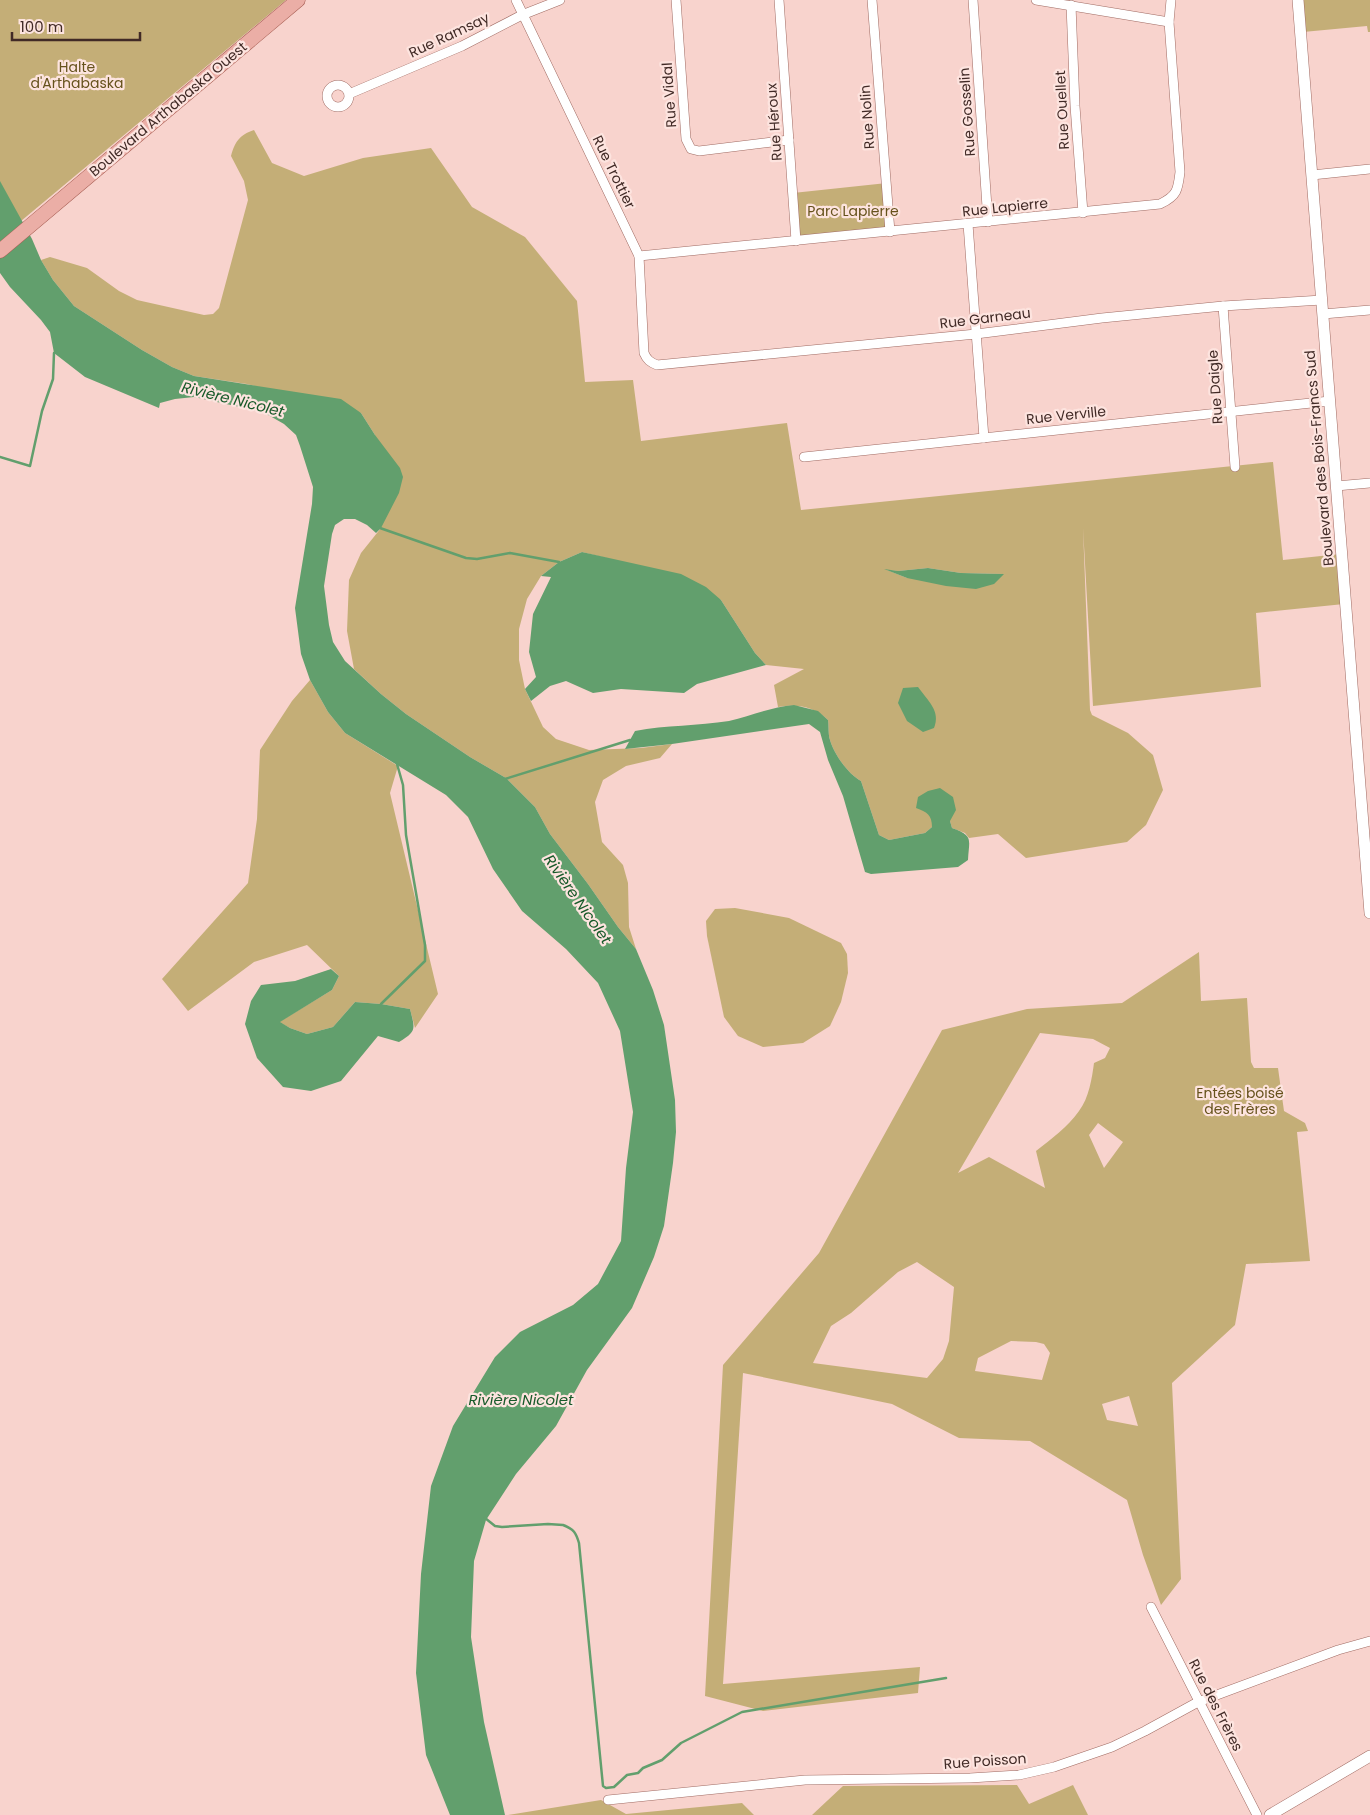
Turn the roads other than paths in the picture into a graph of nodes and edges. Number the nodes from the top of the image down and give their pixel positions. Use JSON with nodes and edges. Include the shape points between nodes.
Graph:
{"nodes":[{"id":1,"x":298,"y":0,"type":"edge"},
{"id":2,"x":516,"y":0,"type":"edge"},
{"id":3,"x":560,"y":0,"type":"edge"},
{"id":4,"x":676,"y":0,"type":"edge"},
{"id":5,"x":778,"y":0,"type":"edge"},
{"id":6,"x":872,"y":0,"type":"edge"},
{"id":7,"x":972,"y":0,"type":"edge"},
{"id":8,"x":1036,"y":0,"type":"edge"},
{"id":9,"x":1171,"y":0,"type":"edge"},
{"id":10,"x":1298,"y":0,"type":"edge"},
{"id":11,"x":1071,"y":6,"type":"junction"},
{"id":12,"x":522,"y":15,"type":"junction"},
{"id":13,"x":1169,"y":22,"type":"junction"},
{"id":14,"x":349,"y":94,"type":"dead end"},
{"id":15,"x":789,"y":140,"type":"junction"},
{"id":16,"x":1370,"y":169,"type":"edge"},
{"id":17,"x":1312,"y":174,"type":"junction"},
{"id":18,"x":1084,"y":213,"type":"junction"},
{"id":19,"x":988,"y":222,"type":"junction"},
{"id":20,"x":968,"y":224,"type":"junction"},
{"id":21,"x":890,"y":232,"type":"junction"},
{"id":22,"x":796,"y":241,"type":"junction"},
{"id":23,"x":0,"y":251,"type":"edge"},
{"id":24,"x":639,"y":256,"type":"junction"},
{"id":25,"x":1322,"y":300,"type":"junction"},
{"id":26,"x":1223,"y":306,"type":"junction"},
{"id":27,"x":1370,"y":310,"type":"edge"},
{"id":28,"x":1323,"y":314,"type":"junction"},
{"id":29,"x":976,"y":334,"type":"junction"},
{"id":30,"x":652,"y":363,"type":"joint"},
{"id":31,"x":1330,"y":401,"type":"junction"},
{"id":32,"x":1231,"y":412,"type":"junction"},
{"id":33,"x":984,"y":438,"type":"junction"},
{"id":34,"x":804,"y":457,"type":"dead end"},
{"id":35,"x":1235,"y":467,"type":"dead end"},
{"id":36,"x":1370,"y":483,"type":"edge"},
{"id":37,"x":1336,"y":486,"type":"junction"},
{"id":38,"x":1370,"y":913,"type":"edge"},
{"id":39,"x":1151,"y":1607,"type":"dead end"},
{"id":40,"x":1370,"y":1641,"type":"edge"},
{"id":41,"x":1198,"y":1702,"type":"junction"},
{"id":42,"x":1370,"y":1756,"type":"edge"},
{"id":43,"x":608,"y":1800,"type":"dead end"},
{"id":44,"x":1257,"y":1815,"type":"edge"},
{"id":45,"x":1270,"y":1815,"type":"edge"}],
"edges":[{"from":1,"to":23,"type":"main road","name":"Boulevard Arthabaska Ouest"},
{"from":2,"to":12,"type":"street","name":"Rue Trottier"},
{"from":3,"to":12,"type":"street","name":"Rue Ramsay"},
{"from":4,"to":15,"type":"street","name":"Rue Vidal","via":[[686,139],[691,149],[699,151]]},
{"from":5,"to":15,"type":"street","name":"Rue Héroux"},
{"from":6,"to":21,"type":"street","name":"Rue Nolin"},
{"from":7,"to":19,"type":"street","name":"Rue Gosselin"},
{"from":8,"to":11,"type":"street"},
{"from":9,"to":13,"type":"street","name":"Rue Lapierre"},
{"from":10,"to":17,"type":"street","name":"Boulevard des Bois-Francs Sud"},
{"from":11,"to":13,"type":"street"},
{"from":11,"to":18,"type":"street","name":"Rue Ouellet"},
{"from":12,"to":14,"type":"street","name":"Rue Ramsay","via":[[462,46]]},
{"from":12,"to":24,"type":"street","name":"Rue Trottier"},
{"from":13,"to":18,"type":"street","name":"Rue Lapierre","via":[[1180,172],[1174,196],[1160,204]]},
{"from":15,"to":22,"type":"street","name":"Rue Héroux"},
{"from":16,"to":17,"type":"street"},
{"from":17,"to":25,"type":"street","name":"Boulevard des Bois-Francs Sud"},
{"from":18,"to":19,"type":"street","name":"Rue Lapierre"},
{"from":19,"to":20,"type":"street","name":"Rue Lapierre"},
{"from":20,"to":21,"type":"street","name":"Rue Lapierre"},
{"from":20,"to":29,"type":"street"},
{"from":21,"to":22,"type":"street","name":"Rue Lapierre"},
{"from":22,"to":24,"type":"street","name":"Rue Lapierre"},
{"from":24,"to":30,"type":"street","name":"Rue Trottier","via":[[644,353]]},
{"from":25,"to":26,"type":"street","name":"Rue Garneau"},
{"from":25,"to":28,"type":"street","name":"Boulevard des Bois-Francs Sud"},
{"from":26,"to":29,"type":"street","name":"Rue Garneau"},
{"from":26,"to":32,"type":"street","name":"Rue Daigle"},
{"from":27,"to":28,"type":"street"},
{"from":28,"to":31,"type":"street","name":"Boulevard des Bois-Francs Sud"},
{"from":29,"to":30,"type":"street","name":"Rue Garneau"},
{"from":29,"to":33,"type":"street"},
{"from":31,"to":32,"type":"street","name":"Rue Verville"},
{"from":31,"to":37,"type":"street","name":"Boulevard des Bois-Francs Sud"},
{"from":32,"to":33,"type":"street","name":"Rue Verville"},
{"from":32,"to":35,"type":"street","name":"Rue Daigle"},
{"from":33,"to":34,"type":"street","name":"Rue Verville"},
{"from":36,"to":37,"type":"street"},
{"from":37,"to":38,"type":"street","name":"Boulevard des Bois-Francs Sud"},
{"from":39,"to":41,"type":"street","name":"Rue des Frères"},
{"from":40,"to":41,"type":"street","name":"Rue Poisson","via":[[1345,1647]]},
{"from":41,"to":43,"type":"street","name":"Rue Poisson","via":[[1112,1747],[1054,1767],[1018,1775],[805,1780]]},
{"from":41,"to":44,"type":"street","name":"Rue des Frères"},
{"from":42,"to":45,"type":"street"}]}
